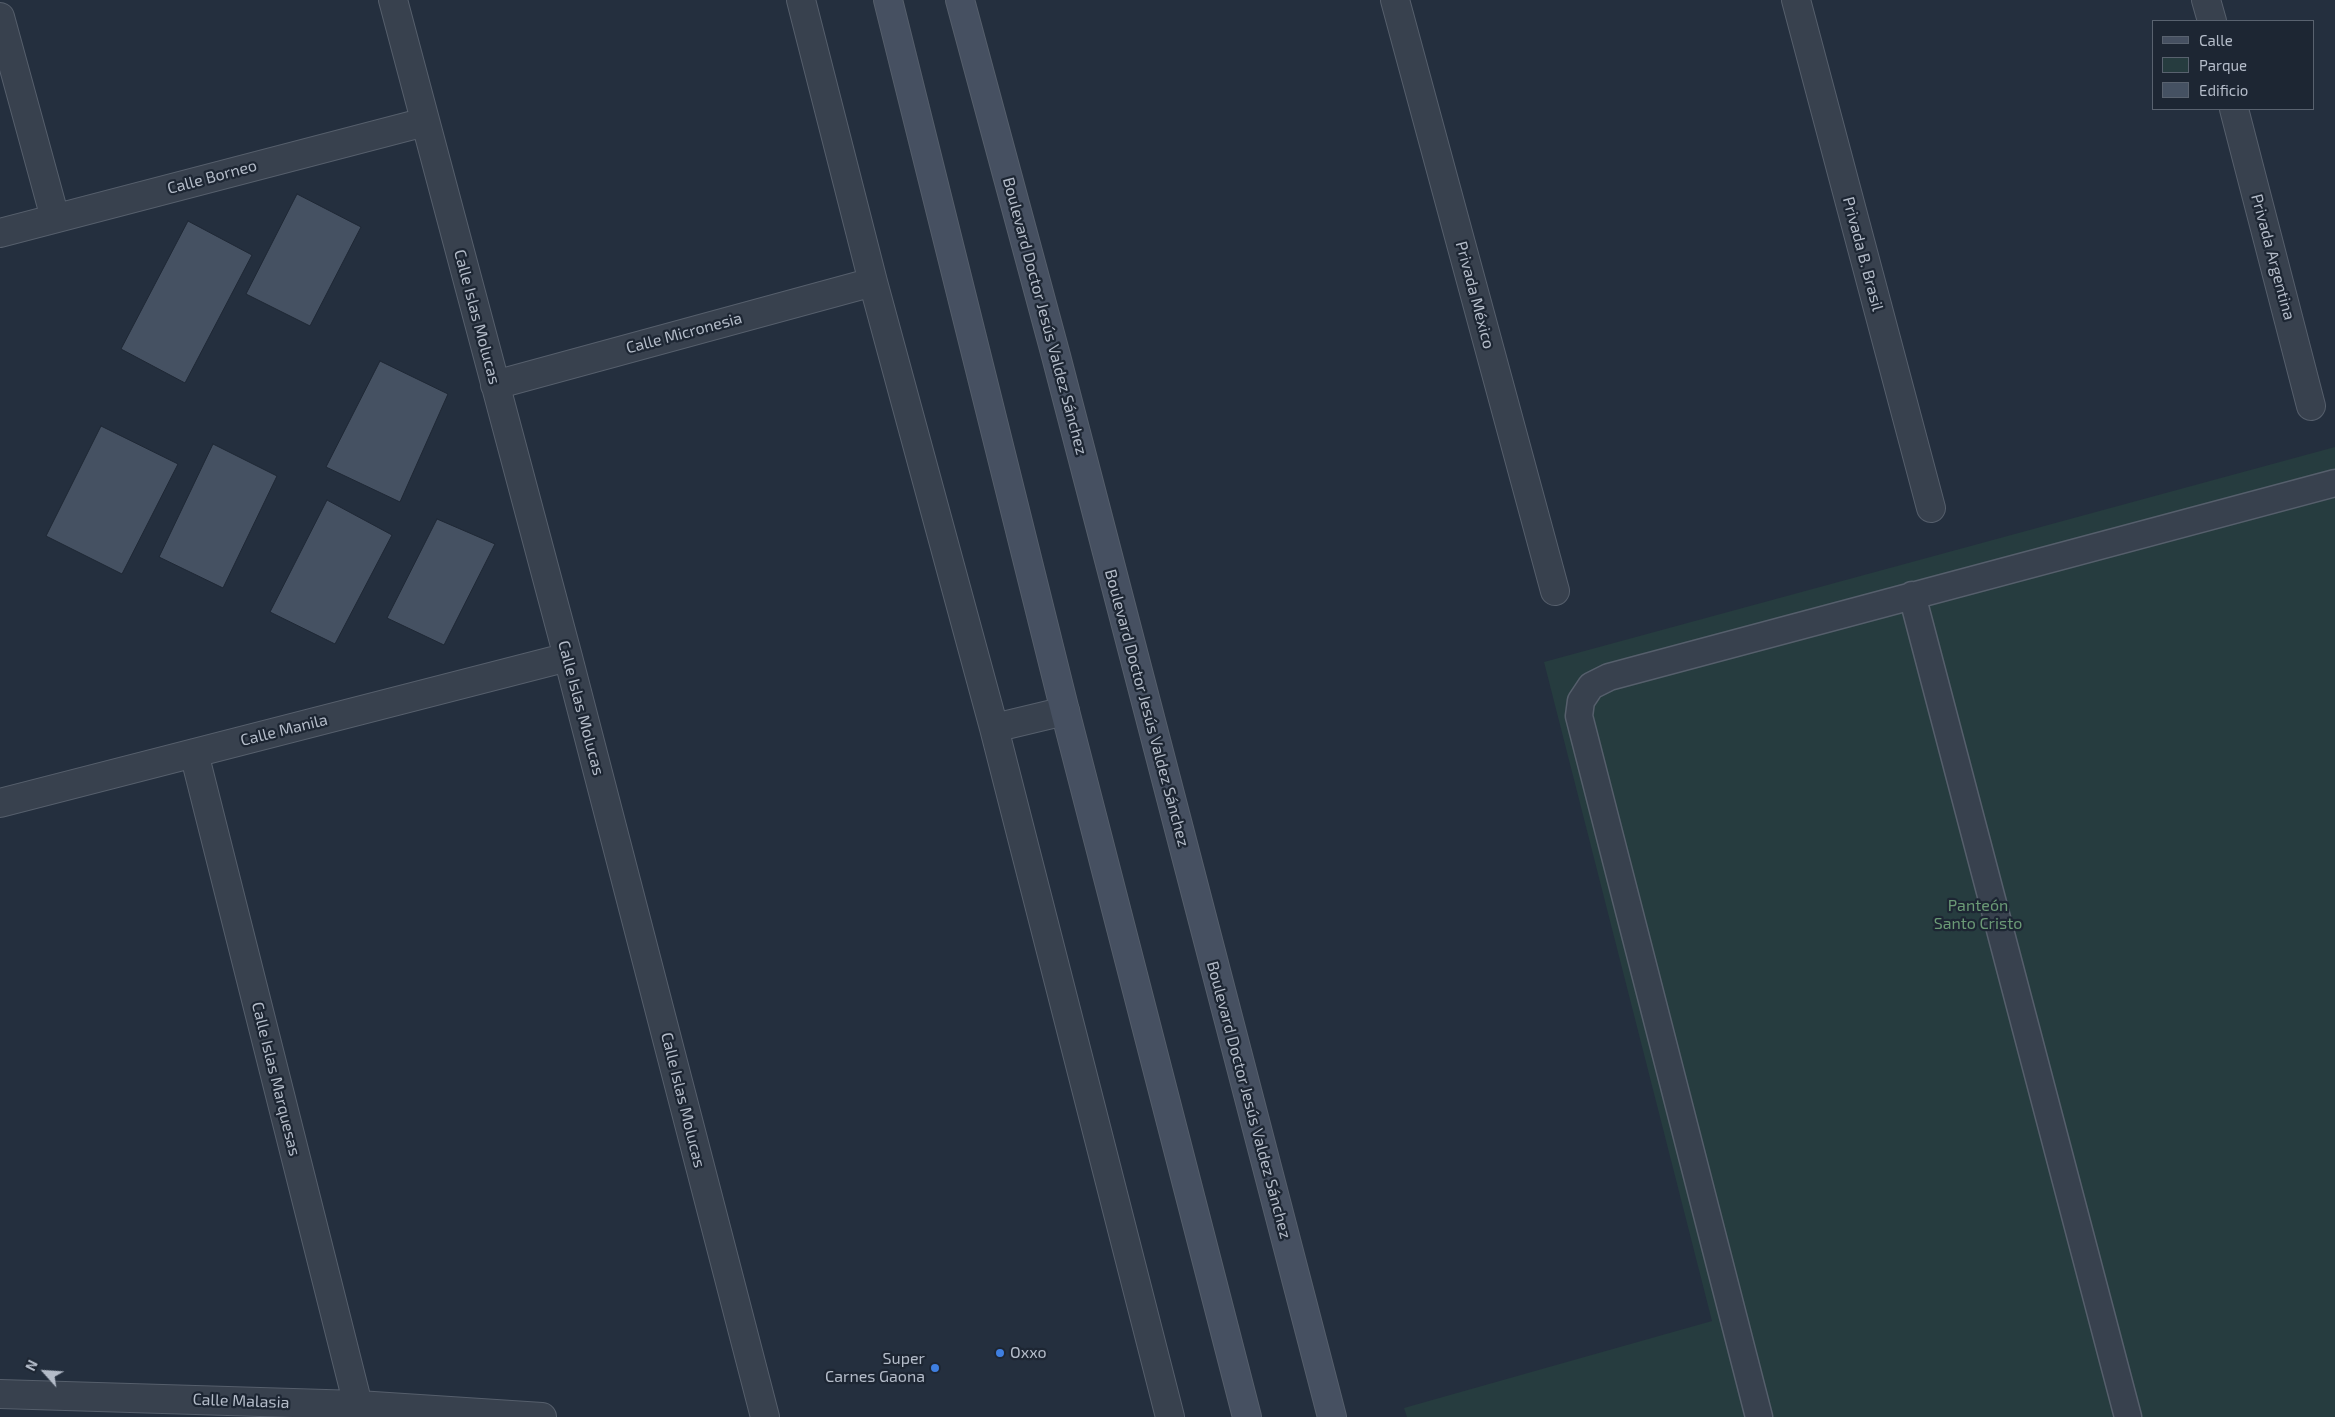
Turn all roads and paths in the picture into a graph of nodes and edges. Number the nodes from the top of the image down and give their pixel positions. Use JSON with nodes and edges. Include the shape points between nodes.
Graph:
{"nodes":[{"id":1,"x":394,"y":0,"type":"edge"},
{"id":2,"x":801,"y":0,"type":"edge"},
{"id":3,"x":888,"y":0,"type":"edge"},
{"id":4,"x":960,"y":0,"type":"edge"},
{"id":5,"x":1395,"y":0,"type":"edge"},
{"id":6,"x":1796,"y":0,"type":"edge"},
{"id":7,"x":2206,"y":0,"type":"edge"},
{"id":8,"x":0,"y":17,"type":"edge"},
{"id":9,"x":2212,"y":20,"type":"edge"},
{"id":10,"x":2234,"y":110,"type":"edge"},
{"id":11,"x":425,"y":122,"type":"junction"},
{"id":12,"x":55,"y":218,"type":"junction"},
{"id":13,"x":0,"y":233,"type":"edge"},
{"id":14,"x":873,"y":282,"type":"junction"},
{"id":15,"x":495,"y":385,"type":"junction"},
{"id":16,"x":2311,"y":406,"type":"dead end"},
{"id":17,"x":2335,"y":483,"type":"edge"},
{"id":18,"x":1931,"y":508,"type":"dead end"},
{"id":19,"x":1555,"y":591,"type":"dead end"},
{"id":20,"x":1912,"y":595,"type":"junction"},
{"id":21,"x":568,"y":657,"type":"junction"},
{"id":22,"x":1066,"y":711,"type":"junction"},
{"id":23,"x":994,"y":728,"type":"junction"},
{"id":24,"x":194,"y":753,"type":"junction"},
{"id":25,"x":0,"y":803,"type":"edge"},
{"id":26,"x":0,"y":1394,"type":"edge"},
{"id":27,"x":358,"y":1405,"type":"junction"},
{"id":28,"x":542,"y":1417,"type":"edge"},
{"id":29,"x":765,"y":1417,"type":"edge"},
{"id":30,"x":1170,"y":1417,"type":"edge"},
{"id":31,"x":1247,"y":1417,"type":"edge"},
{"id":32,"x":1332,"y":1417,"type":"edge"},
{"id":33,"x":1758,"y":1417,"type":"edge"},
{"id":34,"x":2128,"y":1417,"type":"edge"}],
"edges":[{"from":1,"to":11,"type":"street","name":"Calle Islas Molucas"},
{"from":2,"to":14,"type":"street"},
{"from":3,"to":22,"type":"main road"},
{"from":4,"to":32,"type":"main road","name":"Boulevard Doctor Jesús Valdez Sánchez"},
{"from":5,"to":19,"type":"street","name":"Privada México"},
{"from":6,"to":18,"type":"street","name":"Privada B. Brasil"},
{"from":7,"to":9,"type":"street"},
{"from":8,"to":12,"type":"street"},
{"from":10,"to":16,"type":"street","name":"Privada Argentina"},
{"from":11,"to":12,"type":"street","name":"Calle Borneo"},
{"from":11,"to":15,"type":"street","name":"Calle Islas Molucas"},
{"from":12,"to":13,"type":"street","name":"Calle Borneo"},
{"from":14,"to":15,"type":"street","name":"Calle Micronesia"},
{"from":14,"to":23,"type":"street"},
{"from":15,"to":21,"type":"street","name":"Calle Islas Molucas"},
{"from":17,"to":20,"type":"lane"},
{"from":20,"to":33,"type":"lane","via":[[1609,677],[1591,686],[1581,701],[1579,716]]},
{"from":20,"to":34,"type":"lane"},
{"from":21,"to":24,"type":"street","name":"Calle Manila"},
{"from":21,"to":29,"type":"street","name":"Calle Islas Molucas"},
{"from":22,"to":23,"type":"street"},
{"from":22,"to":31,"type":"main road"},
{"from":23,"to":30,"type":"street"},
{"from":24,"to":25,"type":"street","name":"Calle Manila"},
{"from":24,"to":27,"type":"street","name":"Calle Islas Marquesas"},
{"from":26,"to":27,"type":"street","name":"Calle Malasia"},
{"from":27,"to":28,"type":"street","name":"Calle Malasia"}]}
